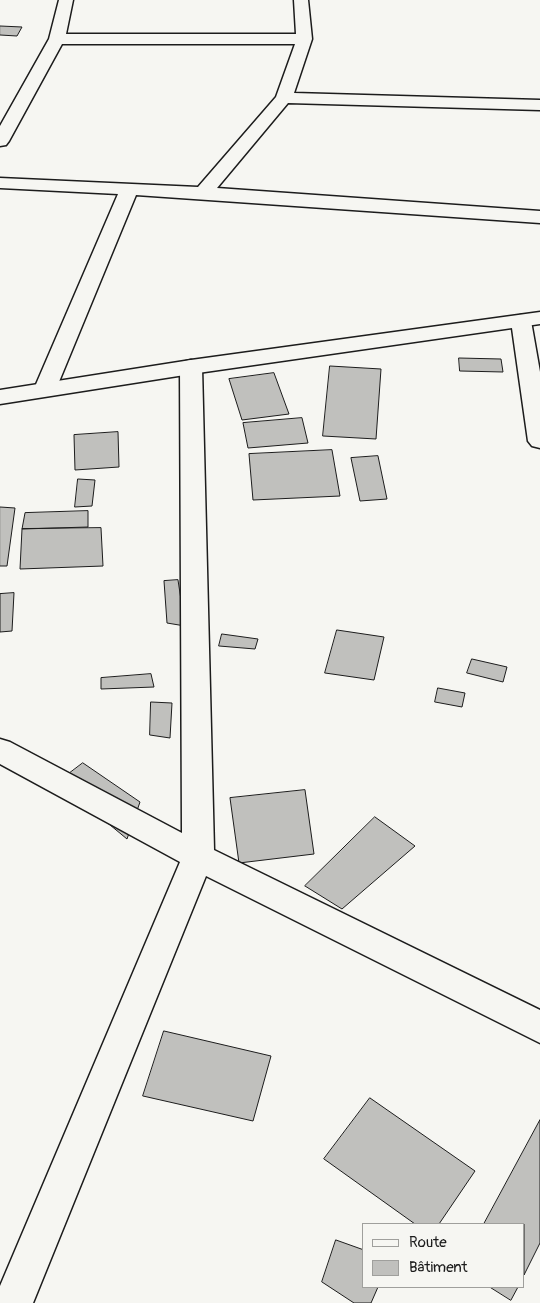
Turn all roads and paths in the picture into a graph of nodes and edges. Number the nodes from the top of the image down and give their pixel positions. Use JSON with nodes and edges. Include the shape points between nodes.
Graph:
{"nodes":[{"id":1,"x":66,"y":0,"type":"edge"},
{"id":2,"x":301,"y":0,"type":"edge"},
{"id":3,"x":57,"y":39,"type":"junction"},
{"id":4,"x":304,"y":39,"type":"junction"},
{"id":5,"x":284,"y":98,"type":"junction"},
{"id":6,"x":540,"y":105,"type":"edge"},
{"id":7,"x":0,"y":141,"type":"edge"},
{"id":8,"x":0,"y":183,"type":"edge"},
{"id":9,"x":129,"y":190,"type":"junction"},
{"id":10,"x":203,"y":193,"type":"junction"},
{"id":11,"x":508,"y":214,"type":"junction"},
{"id":12,"x":540,"y":217,"type":"edge"},
{"id":13,"x":540,"y":230,"type":"edge"},
{"id":14,"x":531,"y":320,"type":"edge"},
{"id":15,"x":191,"y":366,"type":"junction"},
{"id":16,"x":45,"y":389,"type":"junction"},
{"id":17,"x":0,"y":397,"type":"edge"},
{"id":18,"x":540,"y":441,"type":"edge"},
{"id":19,"x":0,"y":750,"type":"edge"},
{"id":20,"x":198,"y":857,"type":"junction"},
{"id":21,"x":540,"y":1027,"type":"edge"},
{"id":22,"x":13,"y":1303,"type":"edge"}],
"edges":[{"from":1,"to":3,"type":"street"},
{"from":2,"to":4,"type":"street"},
{"from":3,"to":4,"type":"street"},
{"from":3,"to":7,"type":"street"},
{"from":4,"to":5,"type":"street"},
{"from":5,"to":6,"type":"street"},
{"from":5,"to":10,"type":"street"},
{"from":8,"to":9,"type":"street"},
{"from":9,"to":10,"type":"street"},
{"from":9,"to":16,"type":"street"},
{"from":10,"to":11,"type":"street"},
{"from":11,"to":12,"type":"street"},
{"from":11,"to":13,"type":"street"},
{"from":14,"to":15,"type":"street"},
{"from":14,"to":18,"type":"street"},
{"from":15,"to":16,"type":"street"},
{"from":15,"to":20,"type":"street"},
{"from":16,"to":17,"type":"street"},
{"from":19,"to":20,"type":"street"},
{"from":20,"to":21,"type":"street"},
{"from":20,"to":22,"type":"street"}]}
